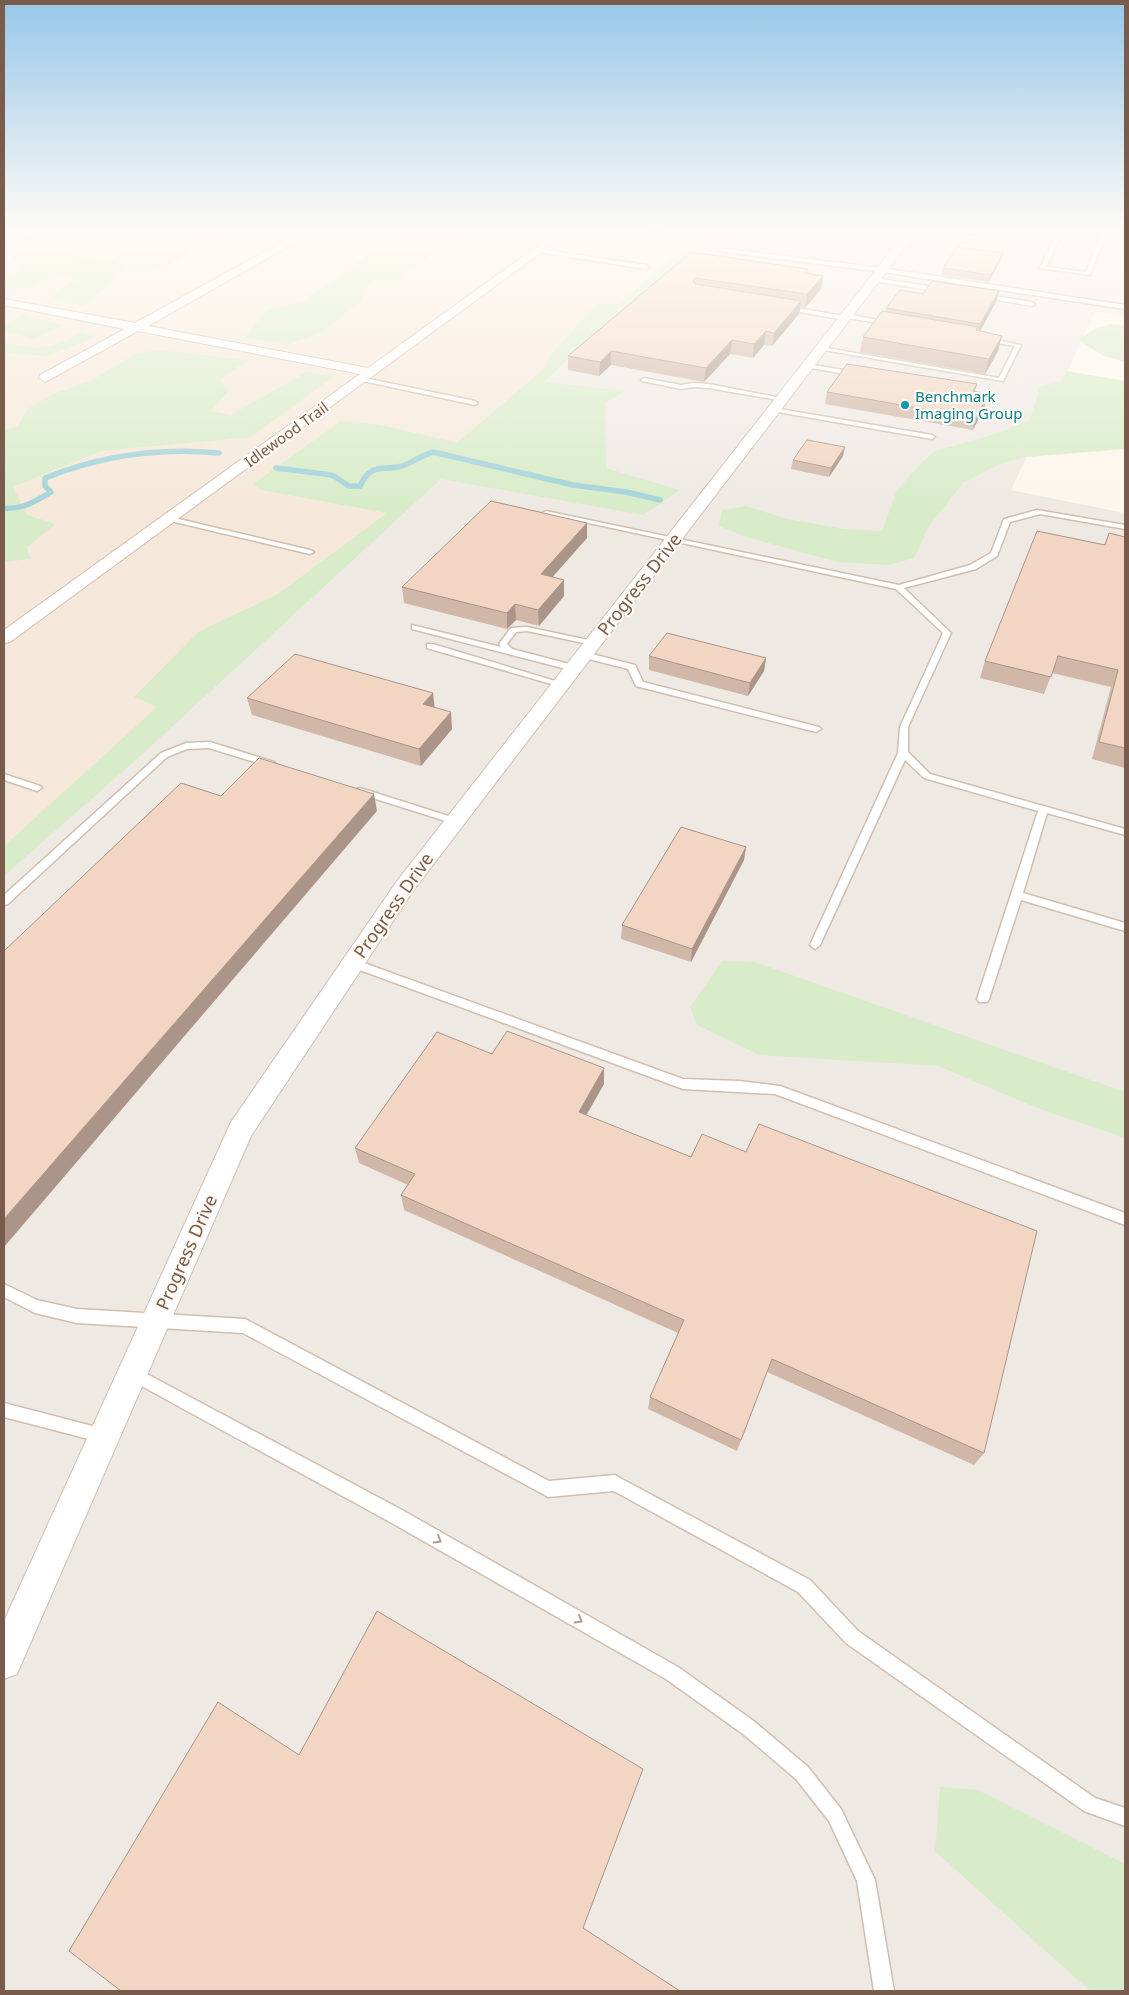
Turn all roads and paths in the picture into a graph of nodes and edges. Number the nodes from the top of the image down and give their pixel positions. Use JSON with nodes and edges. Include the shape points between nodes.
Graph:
{"nodes":[{"id":1,"x":106,"y":322,"type":"edge"},
{"id":2,"x":147,"y":322,"type":"edge"},
{"id":3,"x":440,"y":322,"type":"edge"},
{"id":4,"x":842,"y":322,"type":"edge"},
{"id":5,"x":881,"y":322,"type":"edge"},
{"id":6,"x":894,"y":324,"type":"edge"},
{"id":7,"x":136,"y":328,"type":"junction"},
{"id":8,"x":980,"y":338,"type":"edge"},
{"id":9,"x":814,"y":358,"type":"junction"},
{"id":10,"x":864,"y":375,"type":"edge"},
{"id":11,"x":365,"y":376,"type":"junction"},
{"id":12,"x":45,"y":378,"type":"dead end"},
{"id":13,"x":644,"y":380,"type":"edge"},
{"id":14,"x":475,"y":403,"type":"dead end"},
{"id":15,"x":778,"y":404,"type":"junction"},
{"id":16,"x":932,"y":437,"type":"dead end"},
{"id":17,"x":546,"y":513,"type":"edge"},
{"id":18,"x":170,"y":518,"type":"junction"},
{"id":19,"x":1125,"y":527,"type":"edge"},
{"id":20,"x":674,"y":539,"type":"junction"},
{"id":21,"x":310,"y":552,"type":"dead end"},
{"id":22,"x":899,"y":587,"type":"junction"},
{"id":23,"x":415,"y":627,"type":"dead end"},
{"id":24,"x":4,"y":638,"type":"edge"},
{"id":25,"x":430,"y":646,"type":"dead end"},
{"id":26,"x":508,"y":650,"type":"junction"},
{"id":27,"x":578,"y":662,"type":"junction"},
{"id":28,"x":816,"y":729,"type":"dead end"},
{"id":29,"x":903,"y":752,"type":"junction"},
{"id":30,"x":286,"y":768,"type":"edge"},
{"id":31,"x":4,"y":777,"type":"edge"},
{"id":32,"x":37,"y":788,"type":"dead end"},
{"id":33,"x":352,"y":789,"type":"edge"},
{"id":34,"x":1043,"y":810,"type":"junction"},
{"id":35,"x":455,"y":821,"type":"junction"},
{"id":36,"x":1125,"y":832,"type":"edge"},
{"id":37,"x":1017,"y":894,"type":"junction"},
{"id":38,"x":4,"y":902,"type":"edge"},
{"id":39,"x":1125,"y":927,"type":"edge"},
{"id":40,"x":815,"y":945,"type":"dead end"},
{"id":41,"x":353,"y":963,"type":"junction"},
{"id":42,"x":983,"y":999,"type":"dead end"},
{"id":43,"x":1125,"y":1219,"type":"edge"},
{"id":44,"x":4,"y":1290,"type":"edge"},
{"id":45,"x":156,"y":1322,"type":"junction"},
{"id":46,"x":132,"y":1373,"type":"junction"},
{"id":47,"x":4,"y":1410,"type":"edge"},
{"id":48,"x":104,"y":1436,"type":"junction"},
{"id":49,"x":4,"y":1661,"type":"edge"},
{"id":50,"x":1125,"y":1817,"type":"edge"},
{"id":51,"x":884,"y":1991,"type":"edge"}],
"edges":[{"from":1,"to":7,"type":"street"},
{"from":2,"to":7,"type":"street"},
{"from":3,"to":11,"type":"street","name":"Idlewood Trail"},
{"from":4,"to":9,"type":"street","name":"Progress Drive"},
{"from":5,"to":6,"type":"lane"},
{"from":7,"to":11,"type":"street"},
{"from":7,"to":12,"type":"street"},
{"from":8,"to":9,"type":"lane","via":[[1018,345],[1001,380]]},
{"from":9,"to":10,"type":"lane"},
{"from":9,"to":15,"type":"street","name":"Progress Drive"},
{"from":11,"to":14,"type":"lane"},
{"from":11,"to":18,"type":"street","name":"Idlewood Trail"},
{"from":13,"to":15,"type":"lane","via":[[681,387],[709,386]]},
{"from":15,"to":16,"type":"lane"},
{"from":15,"to":20,"type":"street","name":"Progress Drive"},
{"from":17,"to":20,"type":"lane"},
{"from":18,"to":21,"type":"lane"},
{"from":18,"to":24,"type":"street","name":"Idlewood Trail"},
{"from":19,"to":22,"type":"lane","via":[[1040,512],[1007,521],[994,554],[973,567]]},
{"from":20,"to":22,"type":"lane"},
{"from":20,"to":27,"type":"street","name":"Progress Drive"},
{"from":22,"to":29,"type":"lane","via":[[947,633],[904,727]]},
{"from":23,"to":26,"type":"lane"},
{"from":25,"to":27,"type":"lane"},
{"from":26,"to":27,"type":"lane"},
{"from":26,"to":27,"type":"lane","via":[[504,644],[514,630],[526,629]]},
{"from":27,"to":28,"type":"lane","via":[[632,668],[639,684]]},
{"from":27,"to":35,"type":"street","name":"Progress Drive"},
{"from":29,"to":34,"type":"lane","via":[[927,776]]},
{"from":29,"to":40,"type":"lane"},
{"from":30,"to":38,"type":"lane","via":[[210,745],[186,746],[164,755]]},
{"from":31,"to":32,"type":"lane"},
{"from":33,"to":35,"type":"lane"},
{"from":34,"to":36,"type":"lane"},
{"from":34,"to":37,"type":"lane"},
{"from":35,"to":41,"type":"street","name":"Progress Drive","via":[[405,886]]},
{"from":37,"to":39,"type":"lane"},
{"from":37,"to":42,"type":"lane"},
{"from":41,"to":43,"type":"lane","via":[[683,1084],[776,1089]]},
{"from":41,"to":45,"type":"street","name":"Progress Drive","via":[[240,1130]]},
{"from":44,"to":45,"type":"lane","via":[[35,1306],[77,1316]]},
{"from":45,"to":46,"type":"street","name":"Progress Drive"},
{"from":45,"to":50,"type":"lane","via":[[245,1326],[548,1489],[615,1483],[804,1586],[852,1637],[1090,1805]]},
{"from":46,"to":48,"type":"street","name":"Progress Drive"},
{"from":46,"to":51,"type":"lane","one_way":true,"via":[[396,1516],[672,1673],[749,1728],[802,1773],[835,1815],[866,1880]]},
{"from":47,"to":48,"type":"lane"},
{"from":48,"to":49,"type":"street","name":"Progress Drive"}]}
